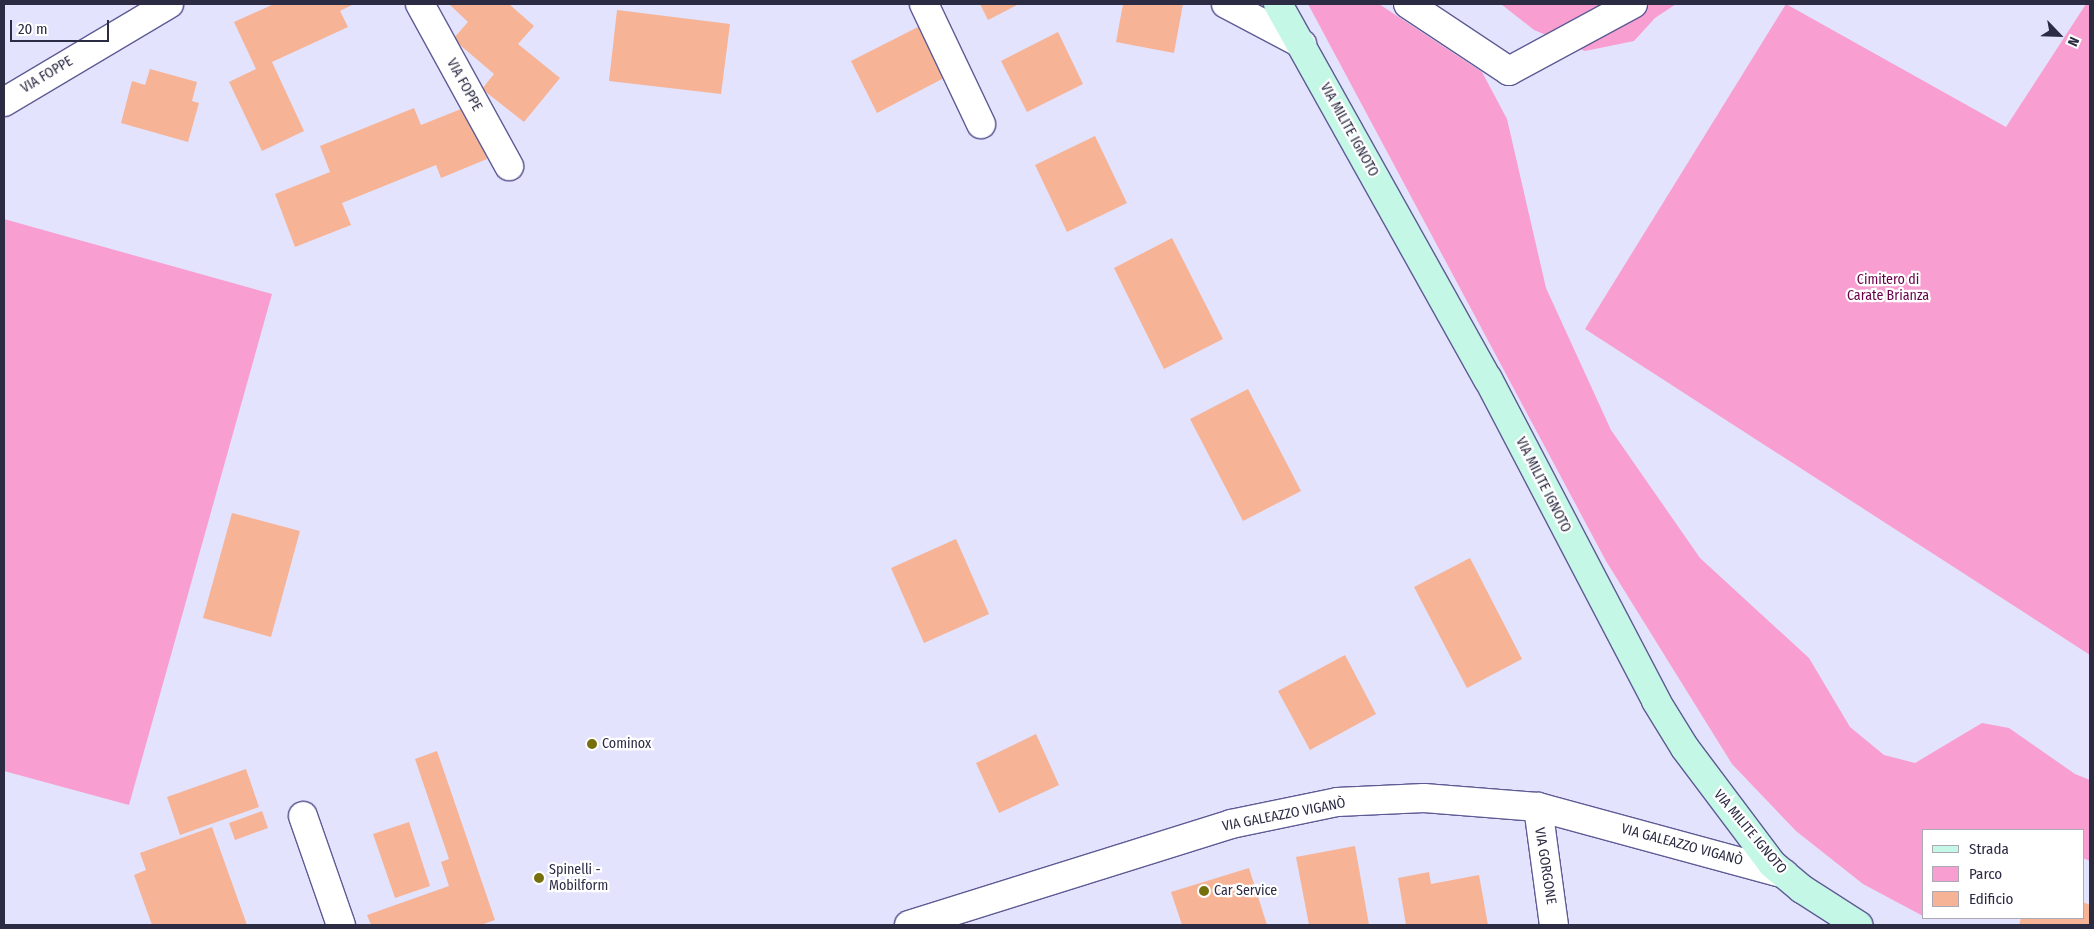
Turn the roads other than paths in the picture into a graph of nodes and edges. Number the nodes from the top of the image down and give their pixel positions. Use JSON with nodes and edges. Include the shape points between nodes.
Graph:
{"nodes":[{"id":1,"x":169,"y":4,"type":"edge"},
{"id":2,"x":420,"y":4,"type":"edge"},
{"id":3,"x":924,"y":4,"type":"edge"},
{"id":4,"x":1226,"y":4,"type":"edge"},
{"id":5,"x":1278,"y":4,"type":"edge"},
{"id":6,"x":1408,"y":4,"type":"edge"},
{"id":7,"x":1633,"y":4,"type":"edge"},
{"id":8,"x":1302,"y":44,"type":"junction"},
{"id":9,"x":4,"y":102,"type":"edge"},
{"id":10,"x":980,"y":124,"type":"dead end"},
{"id":11,"x":509,"y":166,"type":"dead end"},
{"id":12,"x":1538,"y":807,"type":"junction"},
{"id":13,"x":303,"y":816,"type":"dead end"},
{"id":14,"x":1784,"y":874,"type":"junction"},
{"id":15,"x":342,"y":925,"type":"edge"},
{"id":16,"x":909,"y":925,"type":"edge"},
{"id":17,"x":1554,"y":925,"type":"edge"},
{"id":18,"x":1858,"y":925,"type":"edge"}],
"edges":[{"from":1,"to":9,"type":"street","name":"VIA FOPPE"},
{"from":2,"to":11,"type":"street","name":"VIA FOPPE"},
{"from":3,"to":10,"type":"street"},
{"from":4,"to":8,"type":"street"},
{"from":5,"to":8,"type":"street","name":"VIA MILITE IGNOTO"},
{"from":6,"to":7,"type":"street","via":[[1509,71]]},
{"from":8,"to":14,"type":"street","name":"VIA MILITE IGNOTO","via":[[1488,379],[1656,701],[1720,797]]},
{"from":12,"to":14,"type":"street","name":"VIA GALEAZZO VIGANÒ"},
{"from":12,"to":16,"type":"street","name":"VIA GALEAZZO VIGANÒ","via":[[1424,798],[1337,802],[1231,824]]},
{"from":12,"to":17,"type":"street","name":"VIA GORGONE"},
{"from":13,"to":15,"type":"street"},
{"from":14,"to":18,"type":"street","name":"VIA MILITE IGNOTO"}]}
